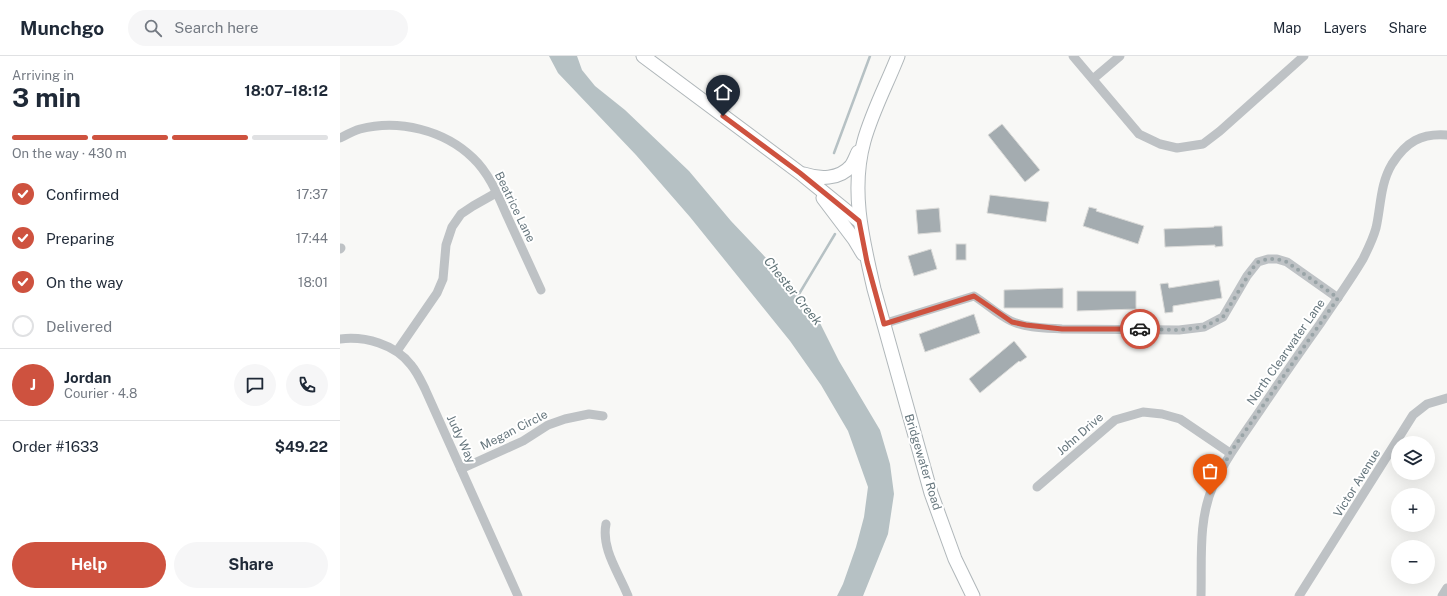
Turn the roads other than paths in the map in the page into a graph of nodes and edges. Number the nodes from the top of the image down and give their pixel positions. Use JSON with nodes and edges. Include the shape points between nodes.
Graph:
{"nodes":[{"id":1,"x":898,"y":56,"type":"edge"},
{"id":2,"x":1073,"y":56,"type":"edge"},
{"id":3,"x":1120,"y":56,"type":"edge"},
{"id":4,"x":1304,"y":56,"type":"edge"},
{"id":5,"x":645,"y":57,"type":"edge"},
{"id":6,"x":1093,"y":79,"type":"junction"},
{"id":7,"x":1447,"y":135,"type":"edge"},
{"id":8,"x":340,"y":138,"type":"edge"},
{"id":9,"x":864,"y":141,"type":"junction"},
{"id":10,"x":800,"y":173,"type":"junction"},
{"id":11,"x":496,"y":193,"type":"junction"},
{"id":12,"x":859,"y":221,"type":"junction"},
{"id":13,"x":867,"y":262,"type":"junction"},
{"id":14,"x":541,"y":290,"type":"dead end"},
{"id":15,"x":1338,"y":298,"type":"junction"},
{"id":16,"x":884,"y":324,"type":"junction"},
{"id":17,"x":340,"y":340,"type":"edge"},
{"id":18,"x":397,"y":351,"type":"junction"},
{"id":19,"x":1447,"y":398,"type":"edge"},
{"id":20,"x":603,"y":416,"type":"dead end"},
{"id":21,"x":1230,"y":453,"type":"junction"},
{"id":22,"x":461,"y":469,"type":"junction"},
{"id":23,"x":1037,"y":487,"type":"dead end"},
{"id":24,"x":606,"y":524,"type":"dead end"},
{"id":25,"x":1447,"y":588,"type":"edge"},
{"id":26,"x":518,"y":596,"type":"edge"},
{"id":27,"x":628,"y":596,"type":"edge"},
{"id":28,"x":973,"y":596,"type":"edge"},
{"id":29,"x":1201,"y":596,"type":"edge"},
{"id":30,"x":1299,"y":596,"type":"edge"},
{"id":31,"x":1442,"y":596,"type":"edge"}],
"edges":[{"from":1,"to":9,"type":"street"},
{"from":2,"to":6,"type":"street"},
{"from":3,"to":6,"type":"street"},
{"from":4,"to":6,"type":"street","via":[[1220,132],[1203,144],[1178,148],[1160,144],[1139,134]]},
{"from":5,"to":10,"type":"street"},
{"from":7,"to":15,"type":"street","name":"North Clearwater Lane","via":[[1434,134],[1418,138],[1405,147],[1392,164],[1384,181],[1372,240]]},
{"from":8,"to":11,"type":"street","name":"Beatrice Lane","via":[[360,130],[386,126],[409,126],[434,133],[455,143],[474,158]]},
{"from":9,"to":10,"type":"street","via":[[850,166],[842,172],[828,177],[812,177]]},
{"from":9,"to":12,"type":"street","name":"Bridgewater Road","via":[[859,167]]},
{"from":10,"to":12,"type":"street"},
{"from":10,"to":13,"type":"street","via":[[854,239]]},
{"from":11,"to":14,"type":"street","name":"Beatrice Lane"},
{"from":11,"to":18,"type":"street","via":[[461,214],[452,227],[446,245],[443,279],[437,293]]},
{"from":12,"to":13,"type":"street","name":"Bridgewater Road"},
{"from":13,"to":16,"type":"street","name":"Bridgewater Road"},
{"from":15,"to":16,"type":"street","via":[[1287,262],[1268,259],[1258,262],[1247,276],[1223,317],[1204,327],[1179,330],[1037,327],[1012,322],[974,296]]},
{"from":15,"to":21,"type":"street","name":"North Clearwater Lane"},
{"from":16,"to":28,"type":"street","name":"Bridgewater Road","via":[[931,493],[955,559]]},
{"from":17,"to":18,"type":"street","name":"Judy Way","via":[[350,338],[370,341]]},
{"from":18,"to":22,"type":"street","name":"Judy Way","via":[[418,375]]},
{"from":19,"to":30,"type":"street","name":"Victor Avenue","via":[[1427,404],[1413,415]]},
{"from":20,"to":22,"type":"street","name":"Megan Circle","via":[[589,414],[565,418],[548,425],[523,441]]},
{"from":21,"to":23,"type":"street","name":"John Drive","via":[[1180,419],[1143,412],[1115,420]]},
{"from":21,"to":29,"type":"street","name":"North Clearwater Lane","via":[[1206,505],[1202,536]]},
{"from":22,"to":26,"type":"street","name":"Judy Way"},
{"from":24,"to":27,"type":"street","via":[[606,546]]},
{"from":25,"to":31,"type":"street"}]}
